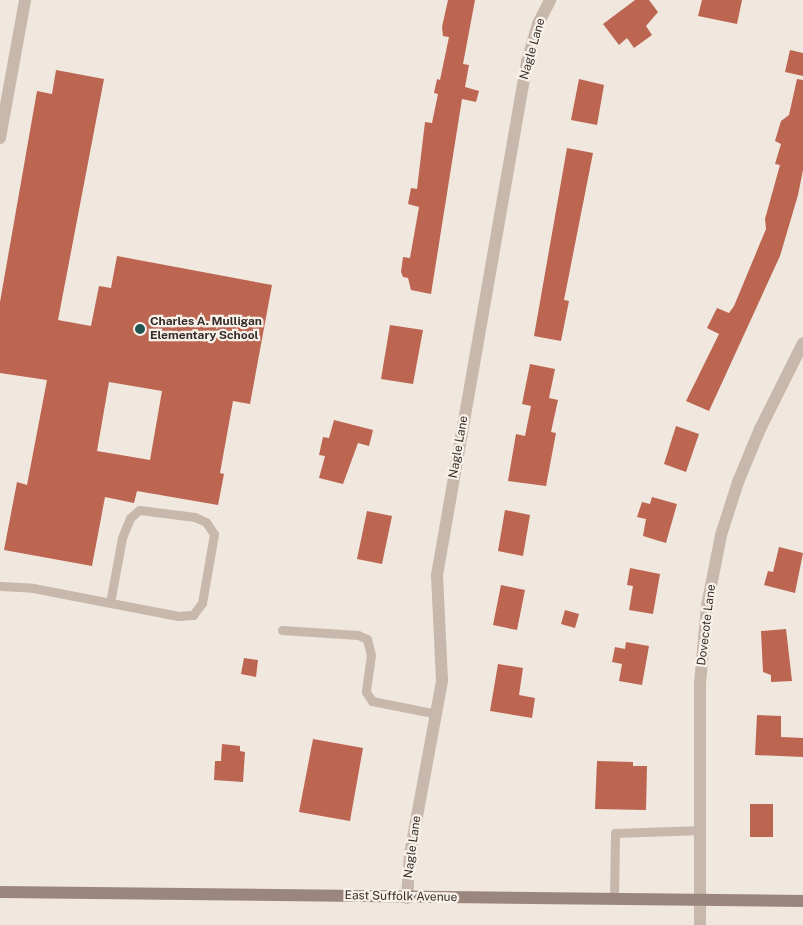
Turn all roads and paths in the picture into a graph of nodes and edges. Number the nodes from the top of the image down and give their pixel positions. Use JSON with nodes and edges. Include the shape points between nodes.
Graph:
{"nodes":[{"id":1,"x":25,"y":0,"type":"edge"},
{"id":2,"x":550,"y":0,"type":"edge"},
{"id":3,"x":0,"y":138,"type":"edge"},
{"id":4,"x":803,"y":343,"type":"edge"},
{"id":5,"x":0,"y":586,"type":"edge"},
{"id":6,"x":110,"y":603,"type":"junction"},
{"id":7,"x":282,"y":630,"type":"dead end"},
{"id":8,"x":437,"y":714,"type":"junction"},
{"id":9,"x":701,"y":830,"type":"junction"},
{"id":10,"x":0,"y":892,"type":"edge"},
{"id":11,"x":407,"y":898,"type":"junction"},
{"id":12,"x":614,"y":899,"type":"junction"},
{"id":13,"x":700,"y":900,"type":"junction"},
{"id":14,"x":803,"y":901,"type":"edge"},
{"id":15,"x":700,"y":925,"type":"edge"}],
"edges":[{"from":1,"to":3,"type":"street"},
{"from":2,"to":8,"type":"street","name":"Nagle Lane","via":[[538,24],[527,62],[437,575],[442,681]]},
{"from":4,"to":9,"type":"street","name":"Dovecote Lane","via":[[760,429],[721,535],[707,606],[700,684]]},
{"from":5,"to":6,"type":"lane","via":[[33,588]]},
{"from":6,"to":6,"type":"lane","via":[[178,616],[193,615],[202,603],[214,534],[206,522],[177,513],[139,510],[130,518],[122,538]]},
{"from":7,"to":8,"type":"lane","via":[[358,635],[367,639],[371,655],[366,692],[372,701]]},
{"from":8,"to":11,"type":"street","name":"Nagle Lane","via":[[410,854]]},
{"from":9,"to":12,"type":"lane","via":[[615,833]]},
{"from":9,"to":13,"type":"street","name":"Dovecote Lane"},
{"from":10,"to":11,"type":"main road","name":"East Suffolk Avenue"},
{"from":11,"to":12,"type":"main road","name":"East Suffolk Avenue"},
{"from":12,"to":13,"type":"main road","name":"East Suffolk Avenue"},
{"from":13,"to":14,"type":"main road","name":"East Suffolk Avenue"},
{"from":13,"to":15,"type":"street","name":"Dovecote Lane"}]}
